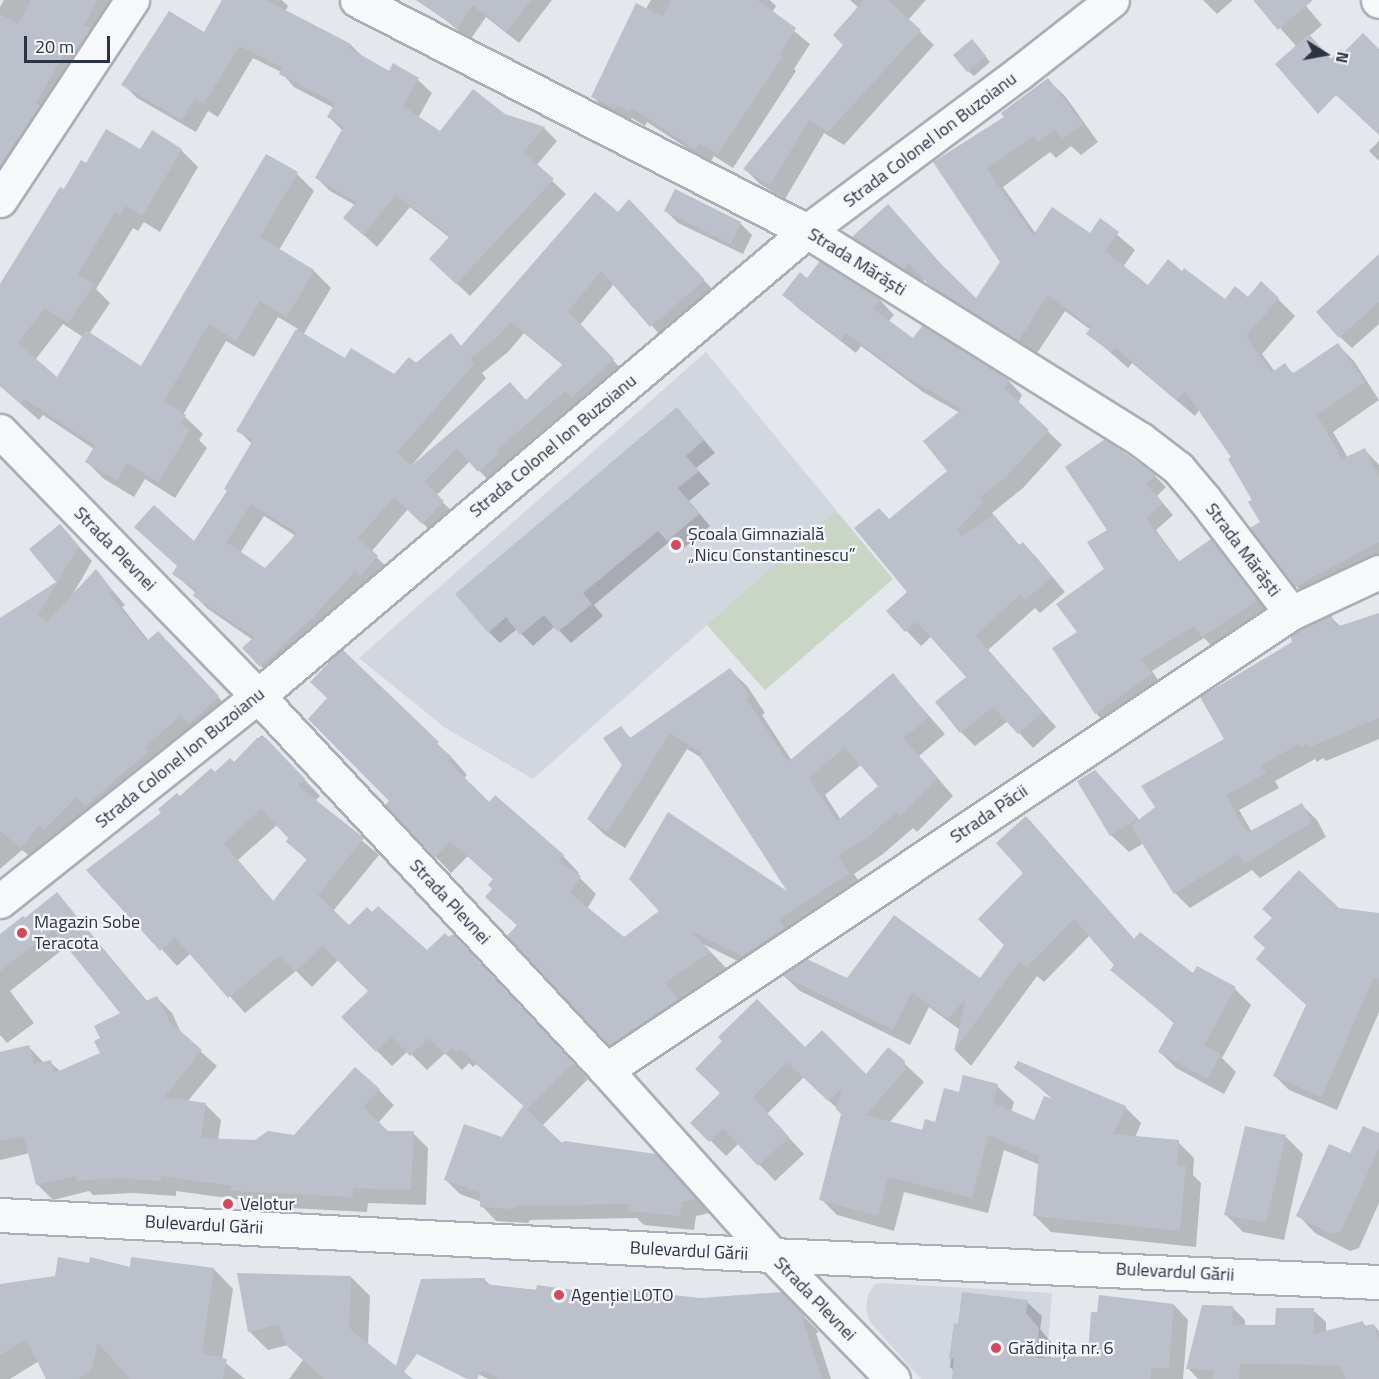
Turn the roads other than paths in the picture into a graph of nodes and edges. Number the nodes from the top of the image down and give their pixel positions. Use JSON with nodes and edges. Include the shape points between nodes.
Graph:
{"nodes":[{"id":1,"x":132,"y":0,"type":"edge"},
{"id":2,"x":357,"y":0,"type":"edge"},
{"id":3,"x":1112,"y":0,"type":"edge"},
{"id":4,"x":0,"y":200,"type":"edge"},
{"id":5,"x":807,"y":231,"type":"junction"},
{"id":6,"x":0,"y":431,"type":"edge"},
{"id":7,"x":1379,"y":572,"type":"edge"},
{"id":8,"x":1291,"y":613,"type":"junction"},
{"id":9,"x":258,"y":696,"type":"junction"},
{"id":10,"x":0,"y":901,"type":"edge"},
{"id":11,"x":606,"y":1070,"type":"junction"},
{"id":12,"x":0,"y":1215,"type":"edge"},
{"id":13,"x":772,"y":1255,"type":"junction"},
{"id":14,"x":1379,"y":1282,"type":"edge"},
{"id":15,"x":893,"y":1379,"type":"edge"}],
"edges":[{"from":1,"to":4,"type":"street"},
{"from":2,"to":5,"type":"street","name":"Strada Mărăști"},
{"from":3,"to":5,"type":"street","name":"Strada Colonel Ion Buzoianu"},
{"from":5,"to":8,"type":"street","name":"Strada Mărăști","via":[[1130,433],[1178,468]]},
{"from":5,"to":9,"type":"street","name":"Strada Colonel Ion Buzoianu"},
{"from":6,"to":9,"type":"street","name":"Strada Plevnei"},
{"from":7,"to":8,"type":"street","name":"Strada Păcii"},
{"from":8,"to":11,"type":"street","name":"Strada Păcii"},
{"from":9,"to":10,"type":"street","name":"Strada Colonel Ion Buzoianu"},
{"from":9,"to":11,"type":"street","name":"Strada Plevnei"},
{"from":11,"to":13,"type":"street","name":"Strada Plevnei"},
{"from":12,"to":13,"type":"street","name":"Bulevardul Gării"},
{"from":13,"to":14,"type":"street","name":"Bulevardul Gării"},
{"from":13,"to":15,"type":"street","name":"Strada Plevnei"}]}
